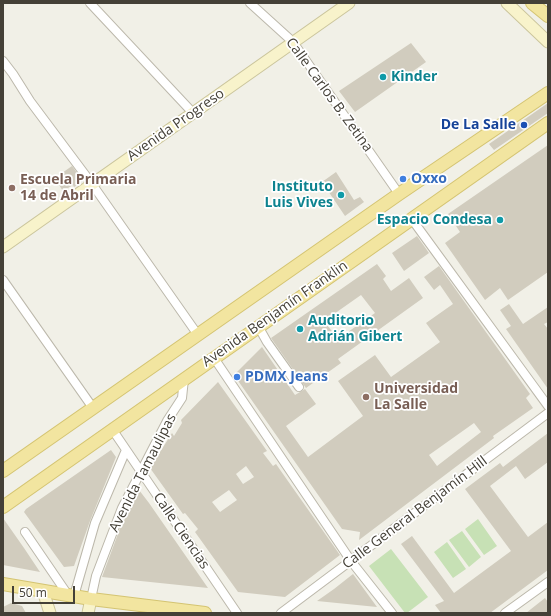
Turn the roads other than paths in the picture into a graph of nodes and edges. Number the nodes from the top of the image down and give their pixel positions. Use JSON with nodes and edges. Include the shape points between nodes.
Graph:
{"nodes":[{"id":1,"x":90,"y":3,"type":"edge"},
{"id":2,"x":250,"y":3,"type":"edge"},
{"id":3,"x":350,"y":3,"type":"edge"},
{"id":4,"x":507,"y":3,"type":"edge"},
{"id":5,"x":532,"y":3,"type":"edge"},
{"id":6,"x":548,"y":16,"type":"edge"},
{"id":7,"x":294,"y":42,"type":"junction"},
{"id":8,"x":548,"y":42,"type":"edge"},
{"id":9,"x":3,"y":61,"type":"edge"},
{"id":10,"x":548,"y":93,"type":"edge"},
{"id":11,"x":193,"y":113,"type":"junction"},
{"id":12,"x":548,"y":123,"type":"edge"},
{"id":13,"x":92,"y":184,"type":"junction"},
{"id":14,"x":399,"y":194,"type":"junction"},
{"id":15,"x":412,"y":218,"type":"junction"},
{"id":16,"x":3,"y":247,"type":"edge"},
{"id":17,"x":3,"y":280,"type":"edge"},
{"id":18,"x":258,"y":326,"type":"junction"},
{"id":19,"x":198,"y":335,"type":"junction"},
{"id":20,"x":214,"y":358,"type":"junction"},
{"id":21,"x":184,"y":379,"type":"junction"},
{"id":22,"x":299,"y":387,"type":"dead end"},
{"id":23,"x":548,"y":406,"type":"edge"},
{"id":24,"x":93,"y":408,"type":"junction"},
{"id":25,"x":548,"y":413,"type":"edge"},
{"id":26,"x":112,"y":429,"type":"junction"},
{"id":27,"x":126,"y":450,"type":"junction"},
{"id":28,"x":3,"y":471,"type":"edge"},
{"id":29,"x":141,"y":472,"type":"junction"},
{"id":30,"x":3,"y":507,"type":"edge"},
{"id":31,"x":25,"y":532,"type":"dead end"},
{"id":32,"x":351,"y":561,"type":"junction"},
{"id":33,"x":548,"y":582,"type":"edge"},
{"id":34,"x":3,"y":584,"type":"edge"},
{"id":35,"x":43,"y":591,"type":"junction"},
{"id":36,"x":71,"y":596,"type":"junction"},
{"id":37,"x":91,"y":599,"type":"junction"},
{"id":38,"x":50,"y":613,"type":"edge"},
{"id":39,"x":88,"y":613,"type":"edge"},
{"id":40,"x":205,"y":613,"type":"edge"},
{"id":41,"x":237,"y":613,"type":"edge"},
{"id":42,"x":281,"y":613,"type":"edge"},
{"id":43,"x":392,"y":613,"type":"edge"},
{"id":44,"x":505,"y":613,"type":"edge"}],
"edges":[{"from":1,"to":11,"type":"street"},
{"from":2,"to":7,"type":"street","name":"Calle Carlos B. Zetina"},
{"from":3,"to":7,"type":"street","name":"Avenida Progreso"},
{"from":4,"to":8,"type":"street"},
{"from":5,"to":6,"type":"main road"},
{"from":7,"to":11,"type":"street","name":"Avenida Progreso"},
{"from":7,"to":14,"type":"street","name":"Calle Carlos B. Zetina"},
{"from":9,"to":13,"type":"street"},
{"from":10,"to":14,"type":"main road","name":"Avenida Benjamín Franklin"},
{"from":11,"to":13,"type":"street","name":"Avenida Progreso"},
{"from":12,"to":15,"type":"main road","name":"Avenida Benjamín Franklin"},
{"from":13,"to":16,"type":"street","name":"Avenida Progreso"},
{"from":13,"to":19,"type":"street"},
{"from":14,"to":19,"type":"main road","name":"Avenida Benjamín Franklin"},
{"from":15,"to":18,"type":"main road","name":"Avenida Benjamín Franklin"},
{"from":15,"to":23,"type":"street"},
{"from":17,"to":24,"type":"street"},
{"from":18,"to":20,"type":"main road","name":"Avenida Benjamín Franklin"},
{"from":18,"to":22,"type":"street"},
{"from":19,"to":24,"type":"main road","name":"Avenida Benjamín Franklin"},
{"from":20,"to":21,"type":"main road","name":"Avenida Benjamín Franklin"},
{"from":20,"to":32,"type":"street"},
{"from":21,"to":26,"type":"main road","name":"Avenida Benjamín Franklin"},
{"from":21,"to":29,"type":"street","name":"Avenida Tamaulipas","via":[[182,398]]},
{"from":24,"to":28,"type":"main road","name":"Avenida Benjamín Franklin"},
{"from":25,"to":32,"type":"street","name":"Calle General Benjamín Hill"},
{"from":26,"to":27,"type":"street","name":"Calle Ciencias"},
{"from":26,"to":30,"type":"main road","name":"Avenida Benjamín Franklin"},
{"from":27,"to":29,"type":"street","name":"Calle Ciencias"},
{"from":27,"to":36,"type":"street","name":"Avenida Tamaulipas","via":[[95,523]]},
{"from":29,"to":37,"type":"street","name":"Avenida Tamaulipas","via":[[122,508],[96,576]]},
{"from":29,"to":41,"type":"street","name":"Calle Ciencias"},
{"from":31,"to":36,"type":"street"},
{"from":32,"to":42,"type":"street","name":"Calle General Benjamín Hill"},
{"from":32,"to":43,"type":"street"},
{"from":33,"to":44,"type":"street"},
{"from":34,"to":35,"type":"main road"},
{"from":35,"to":36,"type":"main road"},
{"from":35,"to":38,"type":"street"},
{"from":36,"to":37,"type":"main road"},
{"from":37,"to":39,"type":"street","name":"Avenida Tamaulipas"},
{"from":37,"to":40,"type":"main road"}]}
